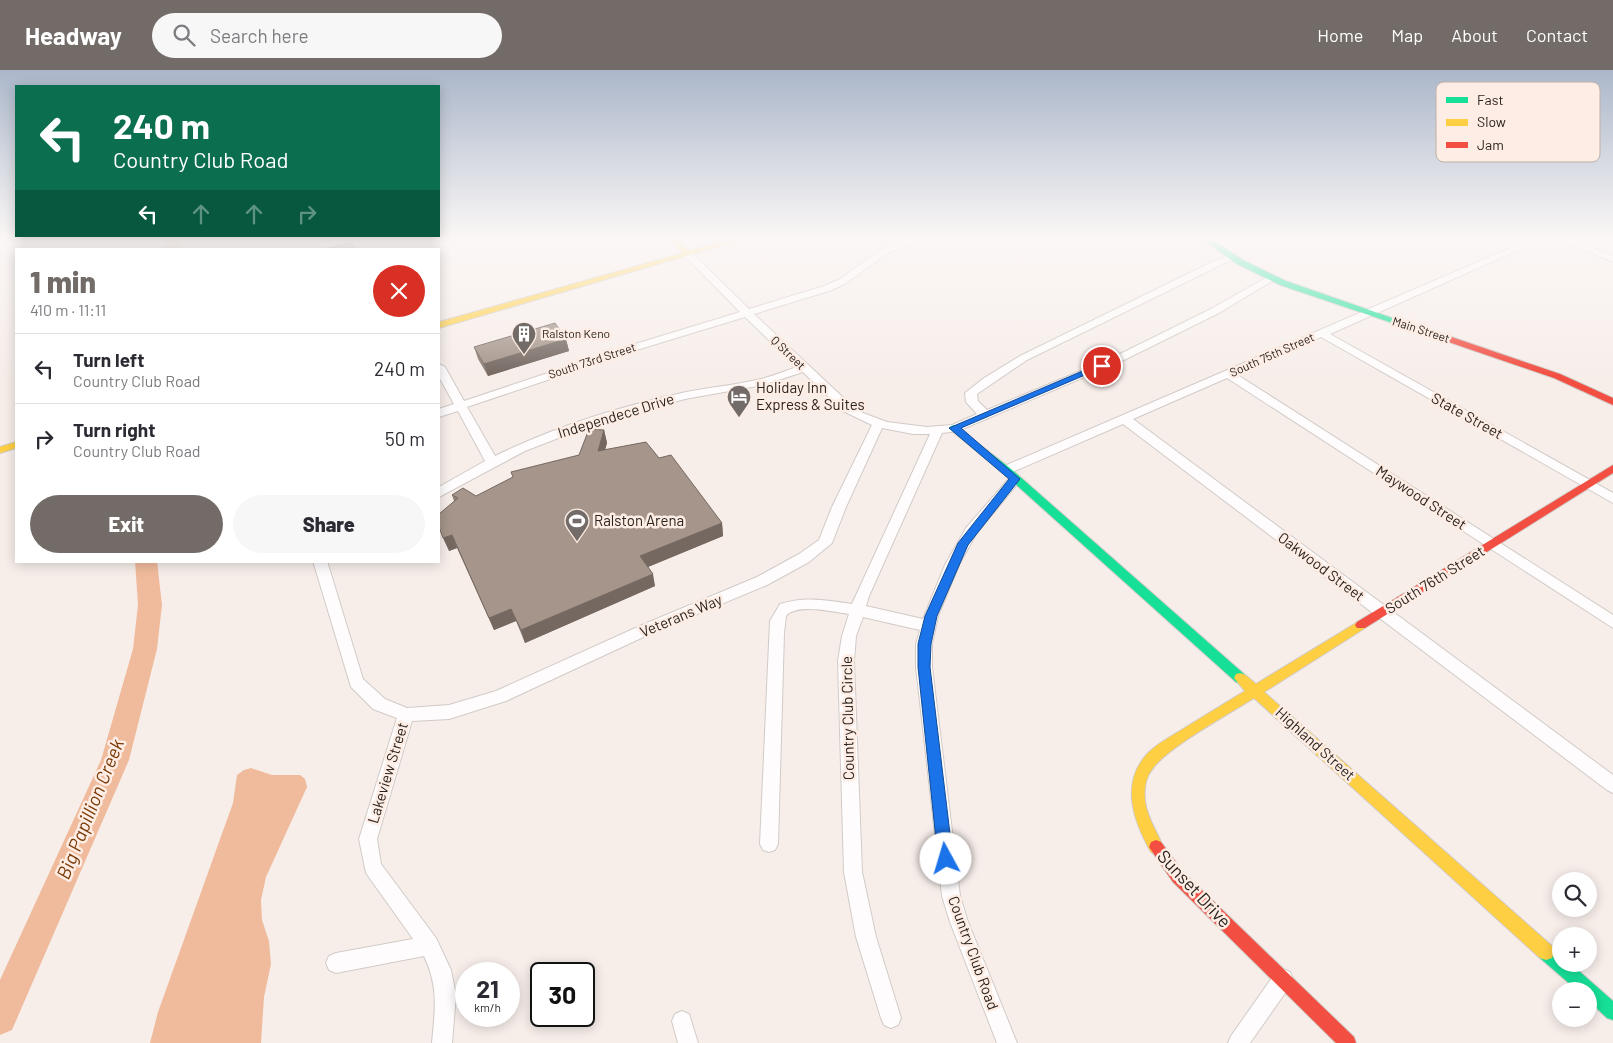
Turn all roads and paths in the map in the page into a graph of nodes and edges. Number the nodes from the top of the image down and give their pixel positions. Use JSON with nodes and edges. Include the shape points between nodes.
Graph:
{"nodes":[{"id":1,"x":548,"y":284,"type":"edge"},
{"id":2,"x":564,"y":284,"type":"edge"},
{"id":3,"x":718,"y":284,"type":"edge"},
{"id":4,"x":833,"y":284,"type":"edge"},
{"id":5,"x":1173,"y":284,"type":"edge"},
{"id":6,"x":1261,"y":284,"type":"edge"},
{"id":7,"x":1290,"y":284,"type":"edge"},
{"id":8,"x":1433,"y":284,"type":"edge"},
{"id":9,"x":497,"y":299,"type":"junction"},
{"id":10,"x":1369,"y":312,"type":"junction"},
{"id":11,"x":747,"y":313,"type":"junction"},
{"id":12,"x":440,"y":315,"type":"edge"},
{"id":13,"x":440,"y":320,"type":"edge"},
{"id":14,"x":440,"y":325,"type":"edge"},
{"id":15,"x":1320,"y":333,"type":"junction"},
{"id":16,"x":804,"y":368,"type":"junction"},
{"id":17,"x":440,"y":369,"type":"edge"},
{"id":18,"x":1228,"y":374,"type":"junction"},
{"id":19,"x":1613,"y":402,"type":"edge"},
{"id":20,"x":459,"y":406,"type":"junction"},
{"id":21,"x":440,"y":413,"type":"edge"},
{"id":22,"x":985,"y":415,"type":"junction"},
{"id":23,"x":1126,"y":420,"type":"junction"},
{"id":24,"x":879,"y":423,"type":"junction"},
{"id":25,"x":954,"y":428,"type":"junction"},
{"id":26,"x":937,"y":431,"type":"junction"},
{"id":27,"x":15,"y":433,"type":"edge"},
{"id":28,"x":0,"y":438,"type":"edge"},
{"id":29,"x":15,"y":445,"type":"edge"},
{"id":30,"x":0,"y":450,"type":"edge"},
{"id":31,"x":492,"y":462,"type":"junction"},
{"id":32,"x":1613,"y":468,"type":"edge"},
{"id":33,"x":1011,"y":475,"type":"junction"},
{"id":34,"x":1588,"y":484,"type":"junction"},
{"id":35,"x":440,"y":492,"type":"edge"},
{"id":36,"x":1613,"y":498,"type":"edge"},
{"id":37,"x":1492,"y":544,"type":"junction"},
{"id":38,"x":321,"y":563,"type":"edge"},
{"id":39,"x":857,"y":611,"type":"junction"},
{"id":40,"x":1382,"y":613,"type":"junction"},
{"id":41,"x":1613,"y":622,"type":"edge"},
{"id":42,"x":928,"y":626,"type":"junction"},
{"id":43,"x":1256,"y":692,"type":"junction"},
{"id":44,"x":406,"y":715,"type":"junction"},
{"id":45,"x":1613,"y":785,"type":"edge"},
{"id":46,"x":769,"y":844,"type":"dead end"},
{"id":47,"x":429,"y":945,"type":"junction"},
{"id":48,"x":336,"y":963,"type":"dead end"},
{"id":49,"x":1283,"y":979,"type":"junction"},
{"id":50,"x":1613,"y":1012,"type":"edge"},
{"id":51,"x":891,"y":1018,"type":"dead end"},
{"id":52,"x":682,"y":1021,"type":"dead end"},
{"id":53,"x":442,"y":1043,"type":"edge"},
{"id":54,"x":688,"y":1043,"type":"edge"},
{"id":55,"x":1006,"y":1043,"type":"edge"},
{"id":56,"x":1238,"y":1043,"type":"edge"},
{"id":57,"x":1348,"y":1043,"type":"edge"}],
"edges":[{"from":1,"to":9,"type":"street"},
{"from":2,"to":14,"type":"street"},
{"from":3,"to":11,"type":"street","name":"Q Street"},
{"from":4,"to":11,"type":"street","name":"South 73rd Street"},
{"from":5,"to":22,"type":"street","via":[[1018,360],[971,394],[972,402]]},
{"from":6,"to":22,"type":"street","via":[[1118,360]]},
{"from":7,"to":10,"type":"street","name":"Main Street"},
{"from":8,"to":10,"type":"street","name":"South 75th Street"},
{"from":9,"to":12,"type":"street"},
{"from":9,"to":13,"type":"street","via":[[482,308]]},
{"from":10,"to":15,"type":"street","name":"South 75th Street"},
{"from":10,"to":19,"type":"street","name":"Main Street","via":[[1557,376]]},
{"from":11,"to":16,"type":"street","name":"Q Street"},
{"from":11,"to":20,"type":"street","name":"South 73rd Street"},
{"from":15,"to":18,"type":"street","name":"South 75th Street"},
{"from":15,"to":34,"type":"street","name":"State Street"},
{"from":16,"to":24,"type":"street","name":"Q Street","via":[[847,408]]},
{"from":16,"to":31,"type":"street","name":"Independece Drive","via":[[763,382],[630,410],[531,443]]},
{"from":17,"to":20,"type":"street"},
{"from":18,"to":23,"type":"street","name":"South 75th Street"},
{"from":18,"to":37,"type":"street","name":"Maywood Street"},
{"from":20,"to":21,"type":"street","name":"South 73rd Street"},
{"from":20,"to":31,"type":"street"},
{"from":22,"to":25,"type":"street"},
{"from":23,"to":33,"type":"street","name":"South 75th Street"},
{"from":23,"to":40,"type":"street","name":"Oakwood Street"},
{"from":24,"to":26,"type":"street","name":"Q Street"},
{"from":24,"to":44,"type":"street","name":"Veterans Way","via":[[825,543],[804,558],[762,581],[500,696],[449,712]]},
{"from":25,"to":26,"type":"street","name":"Q Street"},
{"from":25,"to":33,"type":"street"},
{"from":26,"to":39,"type":"street","name":"Country Club Circle","via":[[876,561]]},
{"from":27,"to":28,"type":"street"},
{"from":29,"to":30,"type":"street"},
{"from":31,"to":35,"type":"street","name":"Independece Drive"},
{"from":32,"to":34,"type":"street","name":"South 76th Street"},
{"from":33,"to":42,"type":"street","name":"Country Club Road","via":[[963,543]]},
{"from":33,"to":43,"type":"street","name":"Highland Street"},
{"from":34,"to":36,"type":"street","name":"State Street"},
{"from":34,"to":37,"type":"street","name":"South 76th Street"},
{"from":37,"to":40,"type":"street","name":"South 76th Street"},
{"from":37,"to":41,"type":"street","name":"Maywood Street"},
{"from":38,"to":44,"type":"street","name":"Lakeview Street","via":[[356,682],[379,704]]},
{"from":39,"to":42,"type":"street"},
{"from":39,"to":46,"type":"street","via":[[802,603],[792,604],[780,612]]},
{"from":39,"to":51,"type":"street","name":"Country Club Circle","via":[[846,661],[853,872],[866,937]]},
{"from":40,"to":43,"type":"street","name":"South 76th Street"},
{"from":40,"to":45,"type":"street","name":"Oakwood Street"},
{"from":42,"to":55,"type":"street","name":"Country Club Road","via":[[924,667],[951,896]]},
{"from":43,"to":49,"type":"street","name":"Sunset Drive","via":[[1153,757],[1139,782],[1138,801],[1147,835],[1162,859]]},
{"from":43,"to":50,"type":"street","name":"Highland Street"},
{"from":44,"to":47,"type":"street","name":"Lakeview Street","via":[[368,839],[372,867]]},
{"from":47,"to":48,"type":"street"},
{"from":47,"to":53,"type":"street","via":[[441,970],[446,995]]},
{"from":49,"to":56,"type":"street"},
{"from":49,"to":57,"type":"street","name":"Sunset Drive"},
{"from":52,"to":54,"type":"street"}]}
